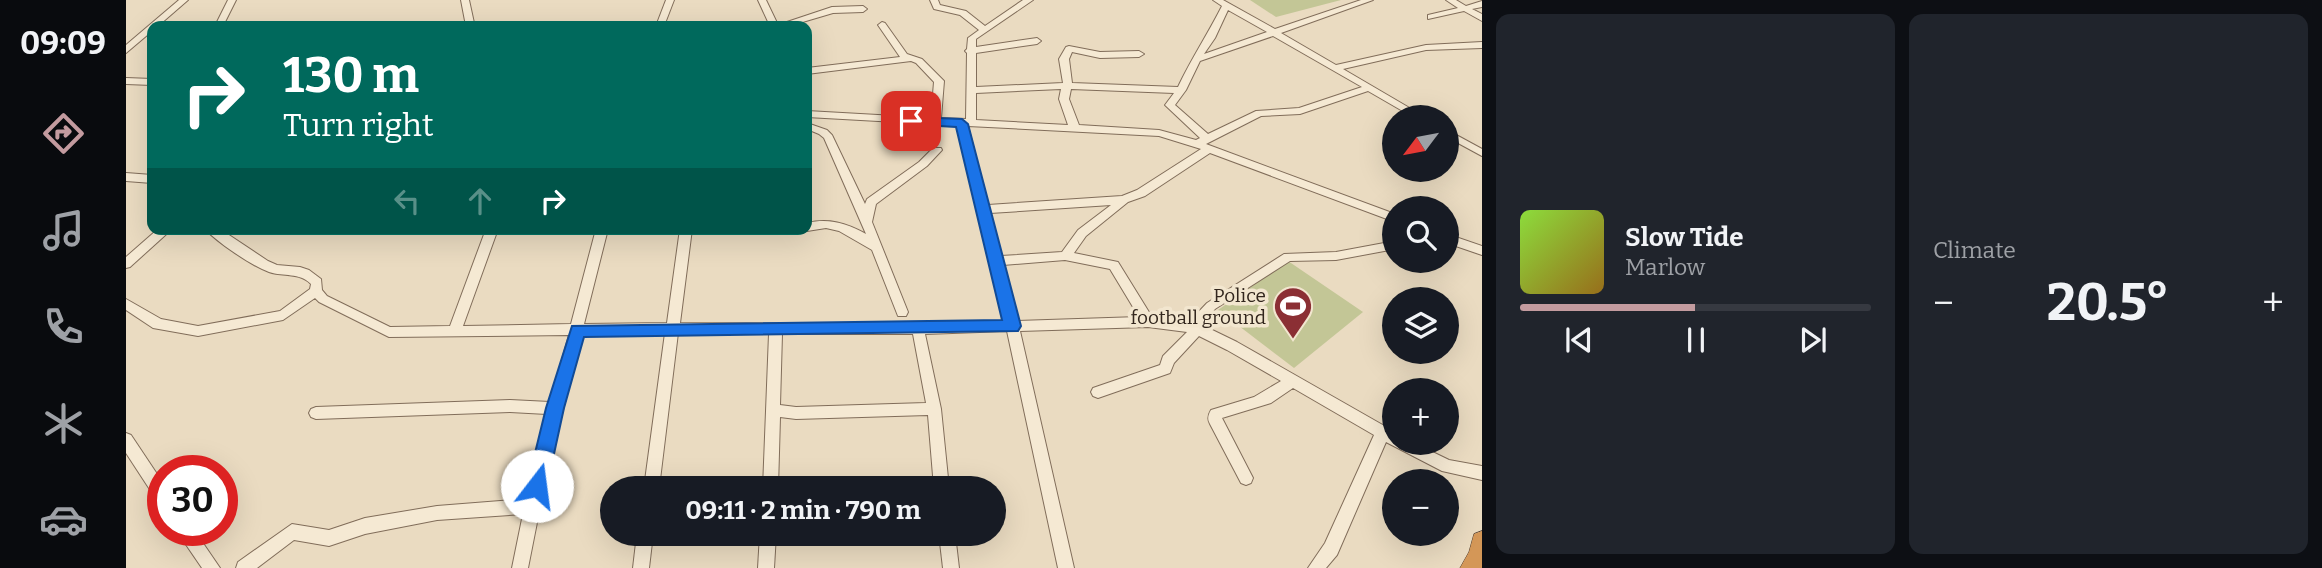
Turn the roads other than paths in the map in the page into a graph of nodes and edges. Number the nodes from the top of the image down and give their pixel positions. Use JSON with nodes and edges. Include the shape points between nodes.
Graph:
{"nodes":[{"id":1,"x":184,"y":0,"type":"edge"},
{"id":2,"x":232,"y":0,"type":"edge"},
{"id":3,"x":465,"y":0,"type":"edge"},
{"id":4,"x":670,"y":0,"type":"edge"},
{"id":5,"x":762,"y":0,"type":"edge"},
{"id":6,"x":827,"y":0,"type":"edge"},
{"id":7,"x":934,"y":0,"type":"edge"},
{"id":8,"x":1029,"y":0,"type":"edge"},
{"id":9,"x":1369,"y":0,"type":"edge"},
{"id":10,"x":1450,"y":0,"type":"edge"},
{"id":11,"x":1221,"y":3,"type":"edge"},
{"id":12,"x":1482,"y":4,"type":"edge"},
{"id":13,"x":863,"y":9,"type":"dead end"},
{"id":14,"x":1465,"y":9,"type":"junction"},
{"id":15,"x":832,"y":10,"type":"junction"},
{"id":16,"x":1431,"y":16,"type":"dead end"},
{"id":17,"x":1482,"y":18,"type":"edge"},
{"id":18,"x":160,"y":21,"type":"edge"},
{"id":19,"x":222,"y":21,"type":"edge"},
{"id":20,"x":471,"y":21,"type":"edge"},
{"id":21,"x":662,"y":21,"type":"edge"},
{"id":22,"x":772,"y":21,"type":"edge"},
{"id":23,"x":797,"y":21,"type":"edge"},
{"id":24,"x":882,"y":25,"type":"dead end"},
{"id":25,"x":982,"y":29,"type":"junction"},
{"id":26,"x":147,"y":32,"type":"edge"},
{"id":27,"x":1272,"y":32,"type":"junction"},
{"id":28,"x":1037,"y":41,"type":"dead end"},
{"id":29,"x":1482,"y":45,"type":"edge"},
{"id":30,"x":126,"y":50,"type":"edge"},
{"id":31,"x":970,"y":51,"type":"junction"},
{"id":32,"x":1139,"y":54,"type":"dead end"},
{"id":33,"x":909,"y":58,"type":"junction"},
{"id":34,"x":1197,"y":59,"type":"junction"},
{"id":35,"x":1334,"y":68,"type":"junction"},
{"id":36,"x":812,"y":70,"type":"edge"},
{"id":37,"x":126,"y":81,"type":"edge"},
{"id":38,"x":147,"y":82,"type":"edge"},
{"id":39,"x":1067,"y":85,"type":"junction"},
{"id":40,"x":1369,"y":88,"type":"junction"},
{"id":41,"x":972,"y":90,"type":"junction"},
{"id":42,"x":1181,"y":90,"type":"junction"},
{"id":43,"x":1399,"y":105,"type":"edge"},
{"id":44,"x":812,"y":114,"type":"edge"},
{"id":45,"x":936,"y":122,"type":"junction"},
{"id":46,"x":967,"y":124,"type":"junction"},
{"id":47,"x":812,"y":128,"type":"edge"},
{"id":48,"x":1075,"y":129,"type":"junction"},
{"id":49,"x":1460,"y":140,"type":"edge"},
{"id":50,"x":1204,"y":143,"type":"junction"},
{"id":51,"x":937,"y":150,"type":"dead end"},
{"id":52,"x":1482,"y":153,"type":"edge"},
{"id":53,"x":126,"y":177,"type":"edge"},
{"id":54,"x":147,"y":179,"type":"edge"},
{"id":55,"x":1123,"y":200,"type":"junction"},
{"id":56,"x":983,"y":209,"type":"junction"},
{"id":57,"x":1382,"y":213,"type":"edge"},
{"id":58,"x":867,"y":225,"type":"junction"},
{"id":59,"x":812,"y":226,"type":"edge"},
{"id":60,"x":159,"y":235,"type":"edge"},
{"id":61,"x":220,"y":235,"type":"edge"},
{"id":62,"x":490,"y":235,"type":"edge"},
{"id":63,"x":600,"y":235,"type":"edge"},
{"id":64,"x":685,"y":235,"type":"edge"},
{"id":65,"x":1459,"y":242,"type":"edge"},
{"id":66,"x":876,"y":247,"type":"junction"},
{"id":67,"x":1382,"y":247,"type":"edge"},
{"id":68,"x":1482,"y":251,"type":"edge"},
{"id":69,"x":1065,"y":257,"type":"junction"},
{"id":70,"x":996,"y":261,"type":"junction"},
{"id":71,"x":126,"y":264,"type":"edge"},
{"id":72,"x":316,"y":291,"type":"junction"},
{"id":73,"x":126,"y":303,"type":"edge"},
{"id":74,"x":902,"y":312,"type":"dead end"},
{"id":75,"x":1147,"y":322,"type":"junction"},
{"id":76,"x":1012,"y":326,"type":"junction"},
{"id":77,"x":672,"y":328,"type":"junction"},
{"id":78,"x":1195,"y":328,"type":"junction"},
{"id":79,"x":918,"y":329,"type":"junction"},
{"id":80,"x":776,"y":330,"type":"junction"},
{"id":81,"x":454,"y":332,"type":"junction"},
{"id":82,"x":575,"y":337,"type":"junction"},
{"id":83,"x":1292,"y":380,"type":"junction"},
{"id":84,"x":1098,"y":393,"type":"dead end"},
{"id":85,"x":555,"y":408,"type":"junction"},
{"id":86,"x":934,"y":409,"type":"junction"},
{"id":87,"x":774,"y":410,"type":"junction"},
{"id":88,"x":316,"y":413,"type":"dead end"},
{"id":89,"x":1382,"y":433,"type":"edge"},
{"id":90,"x":126,"y":440,"type":"edge"},
{"id":91,"x":1382,"y":449,"type":"edge"},
{"id":92,"x":1425,"y":455,"type":"edge"},
{"id":93,"x":147,"y":472,"type":"edge"},
{"id":94,"x":1482,"y":473,"type":"edge"},
{"id":95,"x":653,"y":476,"type":"edge"},
{"id":96,"x":771,"y":476,"type":"edge"},
{"id":97,"x":941,"y":476,"type":"edge"},
{"id":98,"x":1246,"y":478,"type":"dead end"},
{"id":99,"x":531,"y":506,"type":"junction"},
{"id":100,"x":196,"y":546,"type":"edge"},
{"id":101,"x":644,"y":546,"type":"edge"},
{"id":102,"x":767,"y":546,"type":"edge"},
{"id":103,"x":948,"y":546,"type":"edge"},
{"id":104,"x":524,"y":564,"type":"edge"},
{"id":105,"x":212,"y":568,"type":"edge"},
{"id":106,"x":244,"y":568,"type":"edge"},
{"id":107,"x":641,"y":568,"type":"edge"},
{"id":108,"x":766,"y":568,"type":"edge"},
{"id":109,"x":951,"y":568,"type":"edge"},
{"id":110,"x":1066,"y":568,"type":"edge"},
{"id":111,"x":1316,"y":568,"type":"edge"}],
"edges":[{"from":1,"to":18,"type":"street"},
{"from":2,"to":19,"type":"street"},
{"from":3,"to":20,"type":"street"},
{"from":4,"to":21,"type":"street"},
{"from":5,"to":22,"type":"street"},
{"from":6,"to":15,"type":"street"},
{"from":7,"to":25,"type":"street","via":[[937,7],[963,13]]},
{"from":8,"to":25,"type":"street"},
{"from":9,"to":27,"type":"street"},
{"from":10,"to":14,"type":"street"},
{"from":11,"to":27,"type":"street"},
{"from":11,"to":34,"type":"street","via":[[1211,38]]},
{"from":12,"to":14,"type":"street"},
{"from":13,"to":15,"type":"street"},
{"from":14,"to":16,"type":"street"},
{"from":14,"to":17,"type":"street"},
{"from":15,"to":23,"type":"street"},
{"from":24,"to":33,"type":"street"},
{"from":25,"to":31,"type":"street","via":[[972,38]]},
{"from":26,"to":30,"type":"street"},
{"from":27,"to":34,"type":"street"},
{"from":27,"to":35,"type":"street"},
{"from":28,"to":31,"type":"street"},
{"from":29,"to":35,"type":"street","via":[[1399,53]]},
{"from":31,"to":41,"type":"street"},
{"from":32,"to":39,"type":"street","via":[[1100,55],[1072,48],[1064,60]]},
{"from":33,"to":36,"type":"street"},
{"from":33,"to":45,"type":"street","via":[[919,61],[939,81]]},
{"from":34,"to":42,"type":"street"},
{"from":35,"to":40,"type":"street"},
{"from":37,"to":38,"type":"street"},
{"from":39,"to":41,"type":"street"},
{"from":39,"to":42,"type":"street"},
{"from":39,"to":48,"type":"street","via":[[1063,99]]},
{"from":40,"to":43,"type":"street"},
{"from":40,"to":50,"type":"street","via":[[1300,111],[1259,113]]},
{"from":41,"to":46,"type":"street"},
{"from":42,"to":50,"type":"street","via":[[1171,108]]},
{"from":44,"to":45,"type":"street"},
{"from":45,"to":46,"type":"street"},
{"from":46,"to":48,"type":"street"},
{"from":46,"to":56,"type":"street"},
{"from":47,"to":58,"type":"street","via":[[828,137]]},
{"from":48,"to":50,"type":"street","via":[[1159,133]]},
{"from":49,"to":52,"type":"street"},
{"from":50,"to":55,"type":"street","via":[[1141,193]]},
{"from":50,"to":57,"type":"street"},
{"from":51,"to":58,"type":"street","via":[[871,202]]},
{"from":53,"to":54,"type":"street"},
{"from":55,"to":56,"type":"street"},
{"from":55,"to":69,"type":"street","via":[[1082,233]]},
{"from":56,"to":70,"type":"street"},
{"from":58,"to":66,"type":"street"},
{"from":59,"to":66,"type":"street","via":[[835,224]]},
{"from":60,"to":71,"type":"street"},
{"from":61,"to":72,"type":"street","via":[[273,269],[297,269],[311,276],[317,282]]},
{"from":62,"to":81,"type":"street"},
{"from":63,"to":82,"type":"street"},
{"from":64,"to":77,"type":"street"},
{"from":65,"to":68,"type":"street"},
{"from":66,"to":74,"type":"street"},
{"from":67,"to":78,"type":"street","via":[[1336,256],[1288,257],[1211,306]]},
{"from":69,"to":70,"type":"street"},
{"from":69,"to":75,"type":"street","via":[[1114,265]]},
{"from":70,"to":76,"type":"street"},
{"from":72,"to":73,"type":"street","via":[[283,315],[198,331],[158,324]]},
{"from":72,"to":81,"type":"street","via":[[323,299],[389,332]]},
{"from":75,"to":76,"type":"street"},
{"from":75,"to":78,"type":"street"},
{"from":76,"to":79,"type":"street"},
{"from":76,"to":110,"type":"street"},
{"from":77,"to":80,"type":"street"},
{"from":77,"to":82,"type":"street"},
{"from":77,"to":95,"type":"street"},
{"from":78,"to":83,"type":"street"},
{"from":78,"to":84,"type":"street","via":[[1165,369]]},
{"from":79,"to":80,"type":"street"},
{"from":79,"to":86,"type":"street"},
{"from":80,"to":87,"type":"street"},
{"from":81,"to":82,"type":"street"},
{"from":82,"to":85,"type":"street"},
{"from":83,"to":89,"type":"street"},
{"from":83,"to":98,"type":"street","via":[[1263,402],[1216,414]]},
{"from":85,"to":88,"type":"street"},
{"from":85,"to":99,"type":"street"},
{"from":86,"to":87,"type":"street"},
{"from":86,"to":97,"type":"street"},
{"from":87,"to":96,"type":"street"},
{"from":90,"to":93,"type":"street"},
{"from":91,"to":111,"type":"street","via":[[1331,549]]},
{"from":92,"to":94,"type":"street","via":[[1447,466]]},
{"from":99,"to":104,"type":"street"},
{"from":99,"to":106,"type":"street","via":[[437,513],[365,526],[329,538],[292,533]]},
{"from":100,"to":105,"type":"street"},
{"from":101,"to":107,"type":"street"},
{"from":102,"to":108,"type":"street"},
{"from":103,"to":109,"type":"street"}]}
